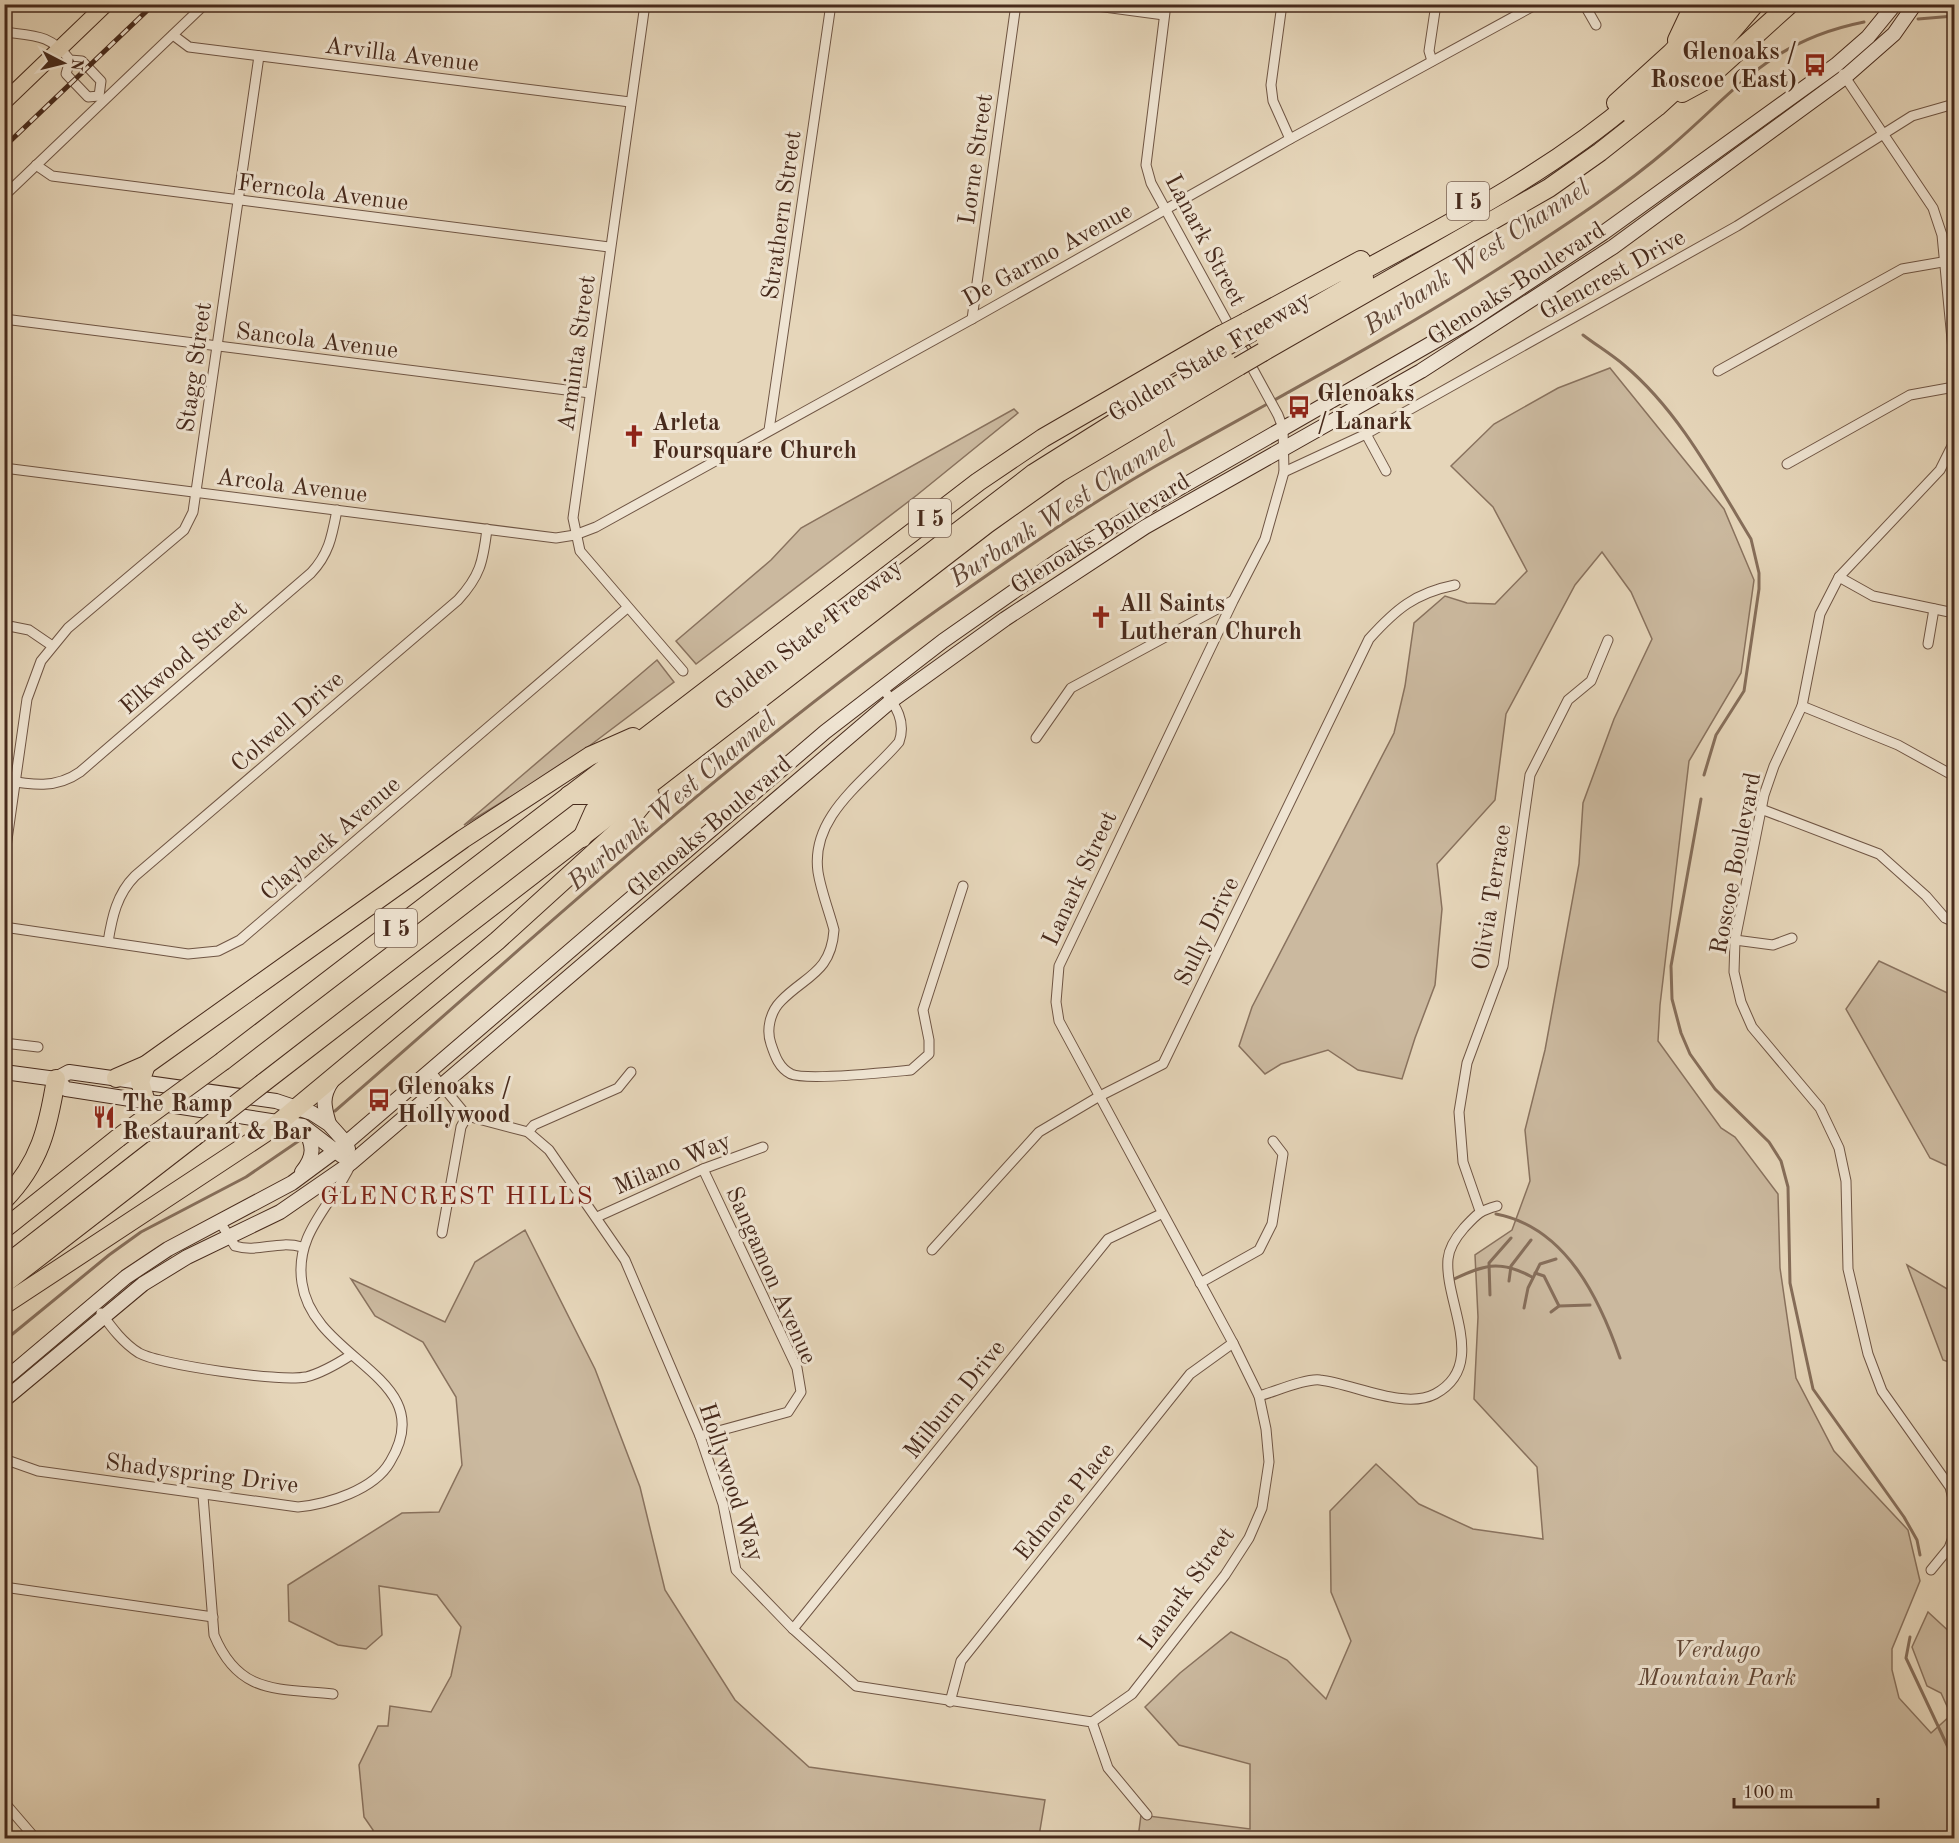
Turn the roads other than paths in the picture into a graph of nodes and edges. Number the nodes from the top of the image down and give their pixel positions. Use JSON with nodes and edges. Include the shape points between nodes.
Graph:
{"nodes":[{"id":1,"x":106,"y":4,"type":"edge"},
{"id":2,"x":205,"y":4,"type":"edge"},
{"id":3,"x":645,"y":4,"type":"edge"},
{"id":4,"x":831,"y":4,"type":"edge"},
{"id":5,"x":1016,"y":4,"type":"edge"},
{"id":6,"x":1082,"y":4,"type":"edge"},
{"id":7,"x":1166,"y":4,"type":"edge"},
{"id":8,"x":1282,"y":4,"type":"edge"},
{"id":9,"x":1436,"y":4,"type":"edge"},
{"id":10,"x":1537,"y":4,"type":"edge"},
{"id":11,"x":1584,"y":4,"type":"edge"},
{"id":12,"x":1694,"y":4,"type":"edge"},
{"id":13,"x":1717,"y":4,"type":"edge"},
{"id":14,"x":1730,"y":4,"type":"edge"},
{"id":15,"x":1738,"y":4,"type":"edge"},
{"id":16,"x":1755,"y":4,"type":"edge"},
{"id":17,"x":1790,"y":4,"type":"edge"},
{"id":18,"x":1895,"y":4,"type":"edge"},
{"id":19,"x":1915,"y":4,"type":"edge"},
{"id":20,"x":1164,"y":15,"type":"junction"},
{"id":21,"x":1596,"y":25,"type":"dead end"},
{"id":22,"x":4,"y":32,"type":"edge"},
{"id":23,"x":173,"y":35,"type":"junction"},
{"id":24,"x":1671,"y":53,"type":"junction"},
{"id":25,"x":65,"y":54,"type":"junction"},
{"id":26,"x":259,"y":56,"type":"junction"},
{"id":27,"x":1432,"y":61,"type":"junction"},
{"id":28,"x":1836,"y":65,"type":"junction"},
{"id":29,"x":1845,"y":77,"type":"junction"},
{"id":30,"x":101,"y":99,"type":"junction"},
{"id":31,"x":4,"y":102,"type":"edge"},
{"id":32,"x":630,"y":102,"type":"junction"},
{"id":33,"x":1954,"y":104,"type":"edge"},
{"id":34,"x":1657,"y":107,"type":"junction"},
{"id":35,"x":1884,"y":135,"type":"junction"},
{"id":36,"x":1290,"y":139,"type":"junction"},
{"id":37,"x":36,"y":165,"type":"junction"},
{"id":38,"x":4,"y":196,"type":"edge"},
{"id":39,"x":237,"y":200,"type":"junction"},
{"id":40,"x":1166,"y":210,"type":"junction"},
{"id":41,"x":609,"y":247,"type":"junction"},
{"id":42,"x":1950,"y":260,"type":"edge"},
{"id":43,"x":972,"y":319,"type":"junction"},
{"id":44,"x":4,"y":320,"type":"edge"},
{"id":45,"x":1254,"y":336,"type":"junction"},
{"id":46,"x":217,"y":347,"type":"junction"},
{"id":47,"x":1230,"y":350,"type":"junction"},
{"id":48,"x":1954,"y":360,"type":"edge"},
{"id":49,"x":1718,"y":371,"type":"dead end"},
{"id":50,"x":1954,"y":387,"type":"edge"},
{"id":51,"x":590,"y":393,"type":"junction"},
{"id":52,"x":1280,"y":422,"type":"junction"},
{"id":53,"x":769,"y":430,"type":"junction"},
{"id":54,"x":1366,"y":434,"type":"junction"},
{"id":55,"x":1954,"y":442,"type":"edge"},
{"id":56,"x":1284,"y":448,"type":"junction"},
{"id":57,"x":1952,"y":460,"type":"edge"},
{"id":58,"x":1787,"y":464,"type":"dead end"},
{"id":59,"x":4,"y":468,"type":"edge"},
{"id":60,"x":1386,"y":471,"type":"dead end"},
{"id":61,"x":1284,"y":472,"type":"junction"},
{"id":62,"x":196,"y":493,"type":"junction"},
{"id":63,"x":337,"y":510,"type":"junction"},
{"id":64,"x":487,"y":529,"type":"junction"},
{"id":65,"x":575,"y":535,"type":"junction"},
{"id":66,"x":1839,"y":577,"type":"junction"},
{"id":67,"x":1455,"y":585,"type":"dead end"},
{"id":68,"x":1233,"y":601,"type":"junction"},
{"id":69,"x":627,"y":608,"type":"junction"},
{"id":70,"x":1934,"y":609,"type":"junction"},
{"id":71,"x":1954,"y":613,"type":"edge"},
{"id":72,"x":4,"y":625,"type":"edge"},
{"id":73,"x":1608,"y":640,"type":"dead end"},
{"id":74,"x":1928,"y":644,"type":"dead end"},
{"id":75,"x":51,"y":645,"type":"junction"},
{"id":76,"x":683,"y":671,"type":"dead end"},
{"id":77,"x":882,"y":687,"type":"junction"},
{"id":78,"x":891,"y":701,"type":"junction"},
{"id":79,"x":1802,"y":706,"type":"junction"},
{"id":80,"x":656,"y":727,"type":"junction"},
{"id":81,"x":1036,"y":738,"type":"dead end"},
{"id":82,"x":669,"y":773,"type":"junction"},
{"id":83,"x":1954,"y":776,"type":"edge"},
{"id":84,"x":4,"y":780,"type":"edge"},
{"id":85,"x":15,"y":782,"type":"junction"},
{"id":86,"x":569,"y":795,"type":"junction"},
{"id":87,"x":1761,"y":809,"type":"junction"},
{"id":88,"x":582,"y":840,"type":"junction"},
{"id":89,"x":4,"y":861,"type":"edge"},
{"id":90,"x":963,"y":886,"type":"dead end"},
{"id":91,"x":1954,"y":922,"type":"edge"},
{"id":92,"x":4,"y":927,"type":"edge"},
{"id":93,"x":586,"y":937,"type":"junction"},
{"id":94,"x":1792,"y":938,"type":"dead end"},
{"id":95,"x":1736,"y":940,"type":"junction"},
{"id":96,"x":108,"y":942,"type":"junction"},
{"id":97,"x":598,"y":950,"type":"junction"},
{"id":98,"x":4,"y":1043,"type":"edge"},
{"id":99,"x":38,"y":1047,"type":"dead end"},
{"id":100,"x":430,"y":1071,"type":"junction"},
{"id":101,"x":4,"y":1072,"type":"edge"},
{"id":102,"x":632,"y":1072,"type":"dead end"},
{"id":103,"x":143,"y":1073,"type":"junction"},
{"id":104,"x":337,"y":1073,"type":"junction"},
{"id":105,"x":116,"y":1078,"type":"joint"},
{"id":106,"x":56,"y":1079,"type":"junction"},
{"id":107,"x":441,"y":1084,"type":"junction"},
{"id":108,"x":1098,"y":1097,"type":"junction"},
{"id":109,"x":146,"y":1102,"type":"junction"},
{"id":110,"x":296,"y":1108,"type":"junction"},
{"id":111,"x":467,"y":1116,"type":"junction"},
{"id":112,"x":279,"y":1122,"type":"junction"},
{"id":113,"x":329,"y":1124,"type":"junction"},
{"id":114,"x":303,"y":1126,"type":"junction"},
{"id":115,"x":528,"y":1132,"type":"junction"},
{"id":116,"x":1273,"y":1141,"type":"dead end"},
{"id":117,"x":341,"y":1147,"type":"junction"},
{"id":118,"x":763,"y":1147,"type":"dead end"},
{"id":119,"x":149,"y":1163,"type":"junction"},
{"id":120,"x":351,"y":1163,"type":"junction"},
{"id":121,"x":703,"y":1169,"type":"junction"},
{"id":122,"x":292,"y":1183,"type":"junction"},
{"id":123,"x":4,"y":1200,"type":"edge"},
{"id":124,"x":1497,"y":1206,"type":"dead end"},
{"id":125,"x":1479,"y":1211,"type":"junction"},
{"id":126,"x":1161,"y":1214,"type":"junction"},
{"id":127,"x":597,"y":1217,"type":"junction"},
{"id":128,"x":220,"y":1222,"type":"junction"},
{"id":129,"x":4,"y":1229,"type":"edge"},
{"id":130,"x":442,"y":1233,"type":"dead end"},
{"id":131,"x":228,"y":1237,"type":"junction"},
{"id":132,"x":302,"y":1247,"type":"junction"},
{"id":133,"x":932,"y":1250,"type":"dead end"},
{"id":134,"x":4,"y":1266,"type":"edge"},
{"id":135,"x":1200,"y":1283,"type":"junction"},
{"id":136,"x":4,"y":1284,"type":"edge"},
{"id":137,"x":94,"y":1304,"type":"junction"},
{"id":138,"x":4,"y":1305,"type":"edge"},
{"id":139,"x":103,"y":1317,"type":"junction"},
{"id":140,"x":1233,"y":1343,"type":"junction"},
{"id":141,"x":351,"y":1355,"type":"junction"},
{"id":142,"x":4,"y":1380,"type":"edge"},
{"id":143,"x":1259,"y":1396,"type":"junction"},
{"id":144,"x":4,"y":1400,"type":"edge"},
{"id":145,"x":700,"y":1436,"type":"junction"},
{"id":146,"x":4,"y":1459,"type":"edge"},
{"id":147,"x":203,"y":1496,"type":"junction"},
{"id":148,"x":1954,"y":1503,"type":"edge"},
{"id":149,"x":1954,"y":1535,"type":"edge"},
{"id":150,"x":1931,"y":1570,"type":"dead end"},
{"id":151,"x":4,"y":1587,"type":"edge"},
{"id":152,"x":213,"y":1617,"type":"junction"},
{"id":153,"x":793,"y":1629,"type":"junction"},
{"id":154,"x":333,"y":1695,"type":"dead end"},
{"id":155,"x":950,"y":1702,"type":"junction"},
{"id":156,"x":1092,"y":1722,"type":"junction"},
{"id":157,"x":4,"y":1802,"type":"edge"},
{"id":158,"x":1147,"y":1815,"type":"dead end"},
{"id":159,"x":35,"y":1839,"type":"edge"}],
"edges":[{"from":1,"to":25,"type":"main road"},
{"from":2,"to":23,"type":"street"},
{"from":3,"to":32,"type":"street","name":"Arminta Street"},
{"from":4,"to":53,"type":"street","name":"Strathern Street"},
{"from":5,"to":43,"type":"street","name":"Lorne Street"},
{"from":6,"to":20,"type":"street"},
{"from":7,"to":20,"type":"street","name":"Lanark Street"},
{"from":8,"to":36,"type":"street","via":[[1271,85],[1273,100]]},
{"from":9,"to":27,"type":"street","via":[[1429,51]]},
{"from":10,"to":27,"type":"street","name":"De Garmo Avenue"},
{"from":11,"to":21,"type":"street"},
{"from":12,"to":24,"type":"highway"},
{"from":13,"to":24,"type":"highway","name":"Golden State Freeway","number":"I 5"},
{"from":14,"to":45,"type":"highway","via":[[1645,91],[1556,160]]},
{"from":15,"to":45,"type":"highway","via":[[1647,99],[1577,155],[1477,217]]},
{"from":16,"to":34,"type":"highway","name":"Golden State Freeway","number":"I 5","via":[[1702,65]]},
{"from":17,"to":34,"type":"highway","via":[[1706,80]]},
{"from":18,"to":28,"type":"main road","name":"Glenoaks Boulevard","via":[[1868,37]]},
{"from":19,"to":29,"type":"main road","name":"Glenoaks Boulevard","via":[[1894,34]]},
{"from":20,"to":40,"type":"street","name":"Lanark Street","via":[[1146,165]]},
{"from":22,"to":25,"type":"street","via":[[42,37]]},
{"from":23,"to":26,"type":"street","name":"Arvilla Avenue","via":[[189,47]]},
{"from":23,"to":30,"type":"street"},
{"from":24,"to":45,"type":"highway","name":"Golden State Freeway","number":"I 5","via":[[1593,122]]},
{"from":25,"to":30,"type":"street","via":[[82,62],[101,81]]},
{"from":25,"to":30,"type":"street","via":[[66,74],[72,82],[88,97]]},
{"from":25,"to":31,"type":"main road"},
{"from":26,"to":32,"type":"street","name":"Arvilla Avenue"},
{"from":26,"to":39,"type":"street","name":"Stagg Street"},
{"from":27,"to":36,"type":"street","name":"De Garmo Avenue"},
{"from":28,"to":29,"type":"street"},
{"from":28,"to":52,"type":"main road","name":"Glenoaks Boulevard","via":[[1526,284],[1412,356]]},
{"from":29,"to":35,"type":"street"},
{"from":29,"to":56,"type":"main road","name":"Glenoaks Boulevard","via":[[1603,254],[1481,334]]},
{"from":30,"to":37,"type":"street"},
{"from":32,"to":41,"type":"street","name":"Arminta Street"},
{"from":33,"to":35,"type":"street","name":"Glencrest Drive","via":[[1912,116]]},
{"from":34,"to":45,"type":"highway","name":"Golden State Freeway","number":"I 5","via":[[1549,188]]},
{"from":35,"to":42,"type":"street","via":[[1933,208]]},
{"from":35,"to":54,"type":"street","name":"Glencrest Drive","via":[[1737,226]]},
{"from":36,"to":40,"type":"street","name":"De Garmo Avenue"},
{"from":37,"to":38,"type":"street"},
{"from":37,"to":39,"type":"street","name":"Ferncola Avenue","via":[[52,176]]},
{"from":39,"to":41,"type":"street","name":"Ferncola Avenue"},
{"from":39,"to":46,"type":"street","name":"Stagg Street"},
{"from":40,"to":43,"type":"street","name":"De Garmo Avenue"},
{"from":40,"to":52,"type":"street","name":"Lanark Street"},
{"from":41,"to":51,"type":"street","name":"Arminta Street"},
{"from":42,"to":48,"type":"street"},
{"from":42,"to":49,"type":"street","via":[[1902,269]]},
{"from":43,"to":53,"type":"street","name":"De Garmo Avenue"},
{"from":44,"to":46,"type":"street","name":"Sancola Avenue"},
{"from":45,"to":47,"type":"highway","name":"Golden State Freeway","number":"I 5","bridge":true},
{"from":45,"to":47,"type":"highway","name":"Golden State Freeway","number":"I 5","bridge":true},
{"from":46,"to":51,"type":"street","name":"Sancola Avenue"},
{"from":46,"to":62,"type":"street","name":"Stagg Street"},
{"from":47,"to":80,"type":"highway","name":"Golden State Freeway","number":"I 5","via":[[1043,438],[978,482]]},
{"from":47,"to":82,"type":"highway","name":"Golden State Freeway","number":"I 5","via":[[987,524]]},
{"from":47,"to":86,"type":"highway","via":[[1108,411],[1006,477],[592,795]]},
{"from":47,"to":88,"type":"highway","via":[[1007,493],[594,810]]},
{"from":50,"to":58,"type":"street","via":[[1910,395]]},
{"from":51,"to":65,"type":"street","name":"Arminta Street","via":[[573,518]]},
{"from":52,"to":56,"type":"street","name":"Lanark Street"},
{"from":52,"to":77,"type":"main road","name":"Glenoaks Boulevard","via":[[1060,559]]},
{"from":53,"to":65,"type":"street","name":"De Garmo Avenue"},
{"from":54,"to":60,"type":"street"},
{"from":54,"to":61,"type":"street","name":"Glencrest Drive"},
{"from":55,"to":57,"type":"street","name":"Roscoe Boulevard"},
{"from":56,"to":61,"type":"street","name":"Lanark Street"},
{"from":56,"to":78,"type":"main road","name":"Glenoaks Boulevard","via":[[1145,527],[1005,619]]},
{"from":57,"to":66,"type":"street","name":"Roscoe Boulevard"},
{"from":59,"to":62,"type":"street","name":"Arcola Avenue"},
{"from":61,"to":68,"type":"street","name":"Lanark Street","via":[[1265,539]]},
{"from":62,"to":63,"type":"street","name":"Arcola Avenue"},
{"from":62,"to":75,"type":"street","name":"Stagg Street","via":[[193,512],[184,530]]},
{"from":63,"to":64,"type":"street","name":"Arcola Avenue"},
{"from":63,"to":85,"type":"street","name":"Elkwood Street","via":[[324,560],[80,772],[54,785]]},
{"from":64,"to":65,"type":"street","name":"Arcola Avenue","via":[[555,537]]},
{"from":64,"to":96,"type":"street","name":"Colwell Drive","via":[[480,571],[458,600],[135,876],[118,899]]},
{"from":65,"to":69,"type":"street","name":"Arminta Street","via":[[580,552]]},
{"from":66,"to":70,"type":"street","via":[[1873,596]]},
{"from":66,"to":79,"type":"street","name":"Roscoe Boulevard","via":[[1820,614]]},
{"from":67,"to":108,"type":"street","name":"Sully Drive","via":[[1428,590],[1402,606],[1369,639],[1164,1064]]},
{"from":68,"to":81,"type":"street","via":[[1071,688]]},
{"from":68,"to":108,"type":"street","name":"Lanark Street","via":[[1059,966],[1059,1021]]},
{"from":69,"to":76,"type":"street","name":"Arminta Street"},
{"from":69,"to":96,"type":"street","name":"Claybeck Avenue","via":[[240,940],[218,951],[188,954]]},
{"from":70,"to":71,"type":"street"},
{"from":70,"to":74,"type":"street"},
{"from":72,"to":75,"type":"street","via":[[29,630]]},
{"from":73,"to":125,"type":"street","name":"Olivia Terrace","via":[[1591,681],[1568,700],[1530,775],[1503,966],[1467,1063],[1459,1112],[1463,1162]]},
{"from":75,"to":85,"type":"street","name":"Stagg Street","via":[[33,677],[27,699]]},
{"from":77,"to":78,"type":"street"},
{"from":77,"to":93,"type":"main road","name":"Glenoaks Boulevard"},
{"from":78,"to":90,"type":"street","via":[[902,727],[899,742],[832,814],[819,843],[818,874],[834,930],[831,950],[823,965],[781,1002],[770,1017],[770,1040],[777,1063],[792,1074],[871,1074],[912,1070],[922,1063],[929,1054],[923,1011]]},
{"from":78,"to":97,"type":"main road","name":"Glenoaks Boulevard"},
{"from":79,"to":83,"type":"street","via":[[1898,745]]},
{"from":79,"to":87,"type":"street","name":"Roscoe Boulevard","via":[[1774,766]]},
{"from":80,"to":86,"type":"highway","name":"Golden State Freeway","number":"I 5"},
{"from":80,"to":103,"type":"highway","via":[[590,756],[463,839]]},
{"from":82,"to":88,"type":"highway","name":"Golden State Freeway","number":"I 5"},
{"from":82,"to":104,"type":"highway","via":[[629,821],[590,858],[497,941]]},
{"from":84,"to":85,"type":"street","name":"Elkwood Street"},
{"from":85,"to":89,"type":"street","name":"Stagg Street"},
{"from":86,"to":129,"type":"highway","name":"Golden State Freeway","number":"I 5","bridge":true},
{"from":87,"to":91,"type":"street","via":[[1880,854],[1945,918]]},
{"from":87,"to":95,"type":"street","name":"Roscoe Boulevard"},
{"from":88,"to":119,"type":"highway","name":"Golden State Freeway","number":"I 5","bridge":true,"via":[[194,1137]]},
{"from":92,"to":96,"type":"street","name":"Claybeck Avenue"},
{"from":93,"to":97,"type":"main road"},
{"from":93,"to":100,"type":"main road","name":"Glenoaks Boulevard"},
{"from":94,"to":95,"type":"street","via":[[1773,945]]},
{"from":95,"to":148,"type":"street","name":"Roscoe Boulevard","via":[[1734,972],[1752,1027],[1820,1108],[1839,1148],[1846,1181],[1848,1269],[1868,1354],[1882,1391],[1950,1487]]},
{"from":97,"to":107,"type":"main road","name":"Glenoaks Boulevard"},
{"from":98,"to":99,"type":"street"},
{"from":100,"to":107,"type":"street"},
{"from":100,"to":117,"type":"main road","name":"Glenoaks Boulevard"},
{"from":101,"to":106,"type":"main road"},
{"from":102,"to":115,"type":"street","via":[[618,1088],[534,1125]]},
{"from":103,"to":105,"type":"highway"},
{"from":103,"to":109,"type":"highway"},
{"from":103,"to":110,"type":"main road"},
{"from":104,"to":110,"type":"highway"},
{"from":104,"to":113,"type":"main road","via":[[324,1093]]},
{"from":105,"to":106,"type":"main road","via":[[69,1072]]},
{"from":106,"to":109,"type":"main road","via":[[66,1089]]},
{"from":106,"to":123,"type":"highway","via":[[48,1128],[37,1156]]},
{"from":107,"to":111,"type":"street"},
{"from":107,"to":120,"type":"main road","name":"Glenoaks Boulevard"},
{"from":108,"to":126,"type":"street","name":"Lanark Street"},
{"from":108,"to":133,"type":"street","name":"Sully Drive","via":[[1040,1132]]},
{"from":109,"to":112,"type":"main road"},
{"from":110,"to":112,"type":"highway"},
{"from":110,"to":113,"type":"main road"},
{"from":111,"to":115,"type":"street","name":"Hollywood Way"},
{"from":111,"to":130,"type":"street","via":[[461,1127]]},
{"from":112,"to":114,"type":"main road"},
{"from":112,"to":138,"type":"highway"},
{"from":113,"to":117,"type":"main road"},
{"from":114,"to":117,"type":"main road"},
{"from":114,"to":122,"type":"main road","via":[[313,1145],[313,1154]]},
{"from":115,"to":127,"type":"street","name":"Hollywood Way","via":[[549,1150]]},
{"from":116,"to":135,"type":"street","via":[[1283,1154],[1272,1224],[1258,1250]]},
{"from":117,"to":120,"type":"main road"},
{"from":117,"to":122,"type":"main road","name":"Glenoaks Boulevard"},
{"from":118,"to":121,"type":"street","name":"Milano Way"},
{"from":119,"to":134,"type":"highway"},
{"from":119,"to":136,"type":"highway","name":"Golden State Freeway","number":"I 5"},
{"from":120,"to":131,"type":"main road","name":"Glenoaks Boulevard","via":[[280,1212]]},
{"from":120,"to":132,"type":"street","name":"Shadyspring Drive"},
{"from":121,"to":127,"type":"street","name":"Milano Way"},
{"from":121,"to":145,"type":"street","name":"Sangamon Avenue","via":[[797,1368],[801,1392],[788,1412]]},
{"from":122,"to":128,"type":"main road","name":"Glenoaks Boulevard"},
{"from":124,"to":125,"type":"street"},
{"from":125,"to":143,"type":"street","via":[[1459,1234],[1448,1258],[1463,1342],[1459,1367],[1444,1389],[1425,1399],[1408,1400],[1318,1379]]},
{"from":126,"to":135,"type":"street","name":"Lanark Street"},
{"from":126,"to":153,"type":"street","name":"Milburn Drive","via":[[1108,1239]]},
{"from":127,"to":145,"type":"street","name":"Hollywood Way","via":[[625,1260]]},
{"from":128,"to":131,"type":"street"},
{"from":128,"to":137,"type":"main road","name":"Glenoaks Boulevard","via":[[144,1265]]},
{"from":131,"to":132,"type":"street","via":[[244,1249],[273,1244]]},
{"from":131,"to":139,"type":"main road","name":"Glenoaks Boulevard","via":[[143,1284]]},
{"from":132,"to":141,"type":"street","name":"Shadyspring Drive","via":[[301,1281],[310,1311],[323,1330]]},
{"from":135,"to":140,"type":"street","name":"Lanark Street"},
{"from":137,"to":139,"type":"street"},
{"from":137,"to":142,"type":"main road","name":"Glenoaks Boulevard"},
{"from":139,"to":141,"type":"street","via":[[128,1345],[152,1358],[253,1376],[306,1377]]},
{"from":139,"to":144,"type":"main road","name":"Glenoaks Boulevard"},
{"from":140,"to":143,"type":"street","name":"Lanark Street"},
{"from":140,"to":155,"type":"street","name":"Edmore Place","via":[[1190,1374],[961,1661]]},
{"from":141,"to":147,"type":"street","name":"Shadyspring Drive","via":[[390,1389],[401,1409],[398,1449],[386,1469],[365,1484],[317,1505],[276,1506]]},
{"from":143,"to":156,"type":"street","name":"Lanark Street","via":[[1269,1462],[1262,1508],[1249,1538],[1132,1694]]},
{"from":145,"to":153,"type":"street","name":"Hollywood Way","via":[[723,1504],[736,1570]]},
{"from":146,"to":147,"type":"street","name":"Shadyspring Drive","via":[[38,1471]]},
{"from":147,"to":152,"type":"street"},
{"from":149,"to":150,"type":"street"},
{"from":151,"to":152,"type":"street"},
{"from":152,"to":154,"type":"street","via":[[214,1635],[228,1661],[250,1682]]},
{"from":153,"to":155,"type":"street","name":"Hollywood Way","via":[[856,1686]]},
{"from":155,"to":156,"type":"street","name":"Hollywood Way"},
{"from":156,"to":158,"type":"street","via":[[1108,1768]]},
{"from":157,"to":159,"type":"street"}]}
